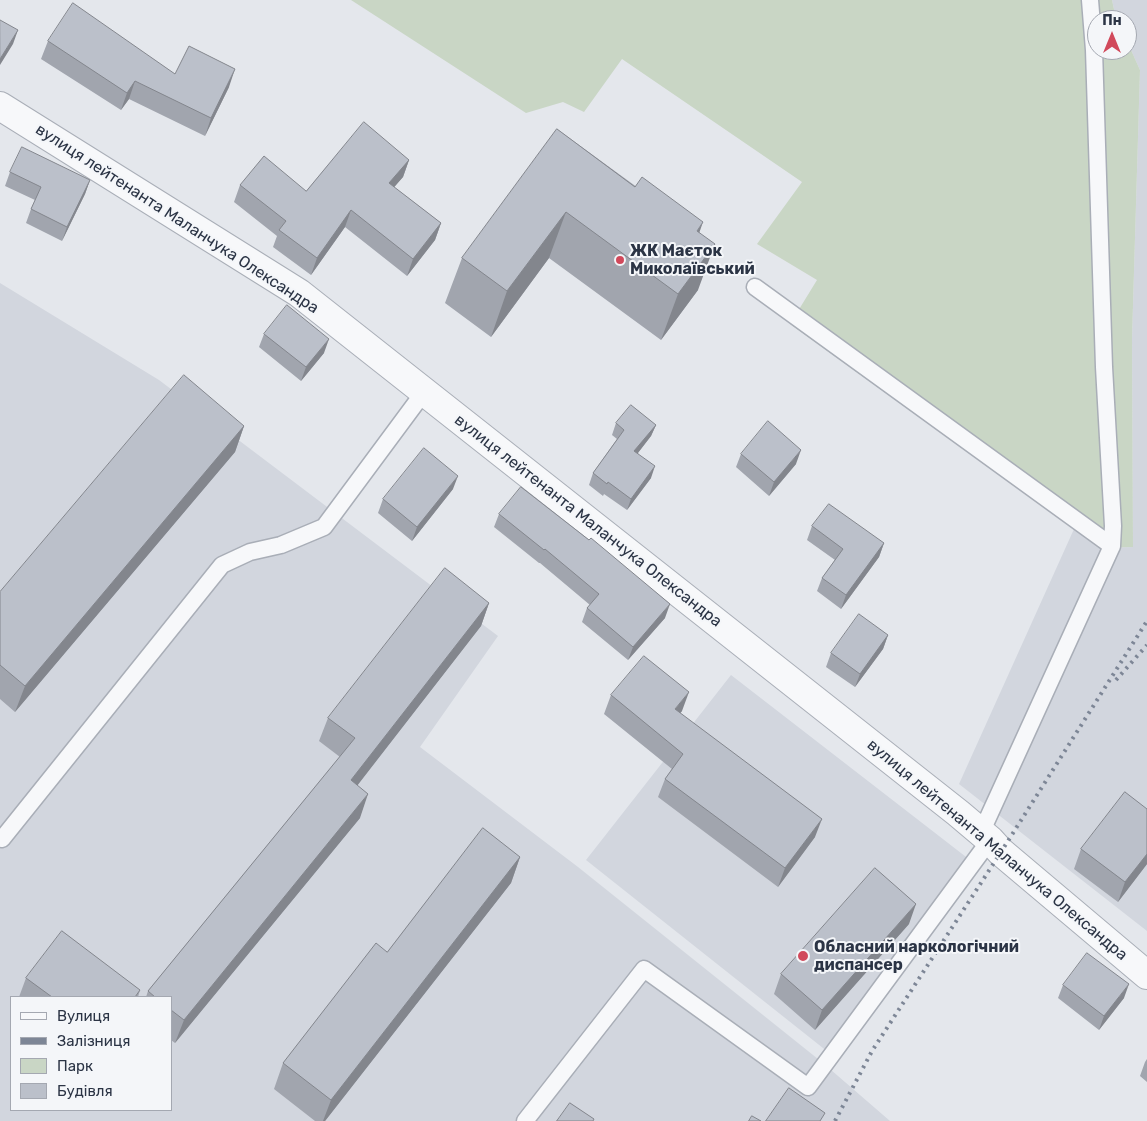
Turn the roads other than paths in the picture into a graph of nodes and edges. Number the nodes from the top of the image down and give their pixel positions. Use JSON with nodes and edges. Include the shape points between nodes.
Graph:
{"nodes":[{"id":1,"x":1090,"y":0,"type":"edge"},
{"id":2,"x":0,"y":106,"type":"edge"},
{"id":3,"x":755,"y":287,"type":"dead end"},
{"id":4,"x":424,"y":392,"type":"junction"},
{"id":5,"x":1112,"y":546,"type":"junction"},
{"id":6,"x":985,"y":836,"type":"junction"},
{"id":7,"x":2,"y":839,"type":"dead end"},
{"id":8,"x":1147,"y":976,"type":"edge"},
{"id":9,"x":525,"y":1121,"type":"edge"}],
"edges":[{"from":1,"to":5,"type":"lane"},
{"from":2,"to":4,"type":"street","name":"вулиця лейтенанта Маланчука Олександра","via":[[299,294]]},
{"from":3,"to":5,"type":"lane"},
{"from":4,"to":6,"type":"street","name":"вулиця лейтенанта Маланчука Олександра"},
{"from":4,"to":7,"type":"lane","via":[[324,527],[222,565]]},
{"from":5,"to":6,"type":"lane"},
{"from":6,"to":8,"type":"street","name":"вулиця лейтенанта Маланчука Олександра"},
{"from":6,"to":9,"type":"lane","via":[[808,1087],[644,969]]}]}
